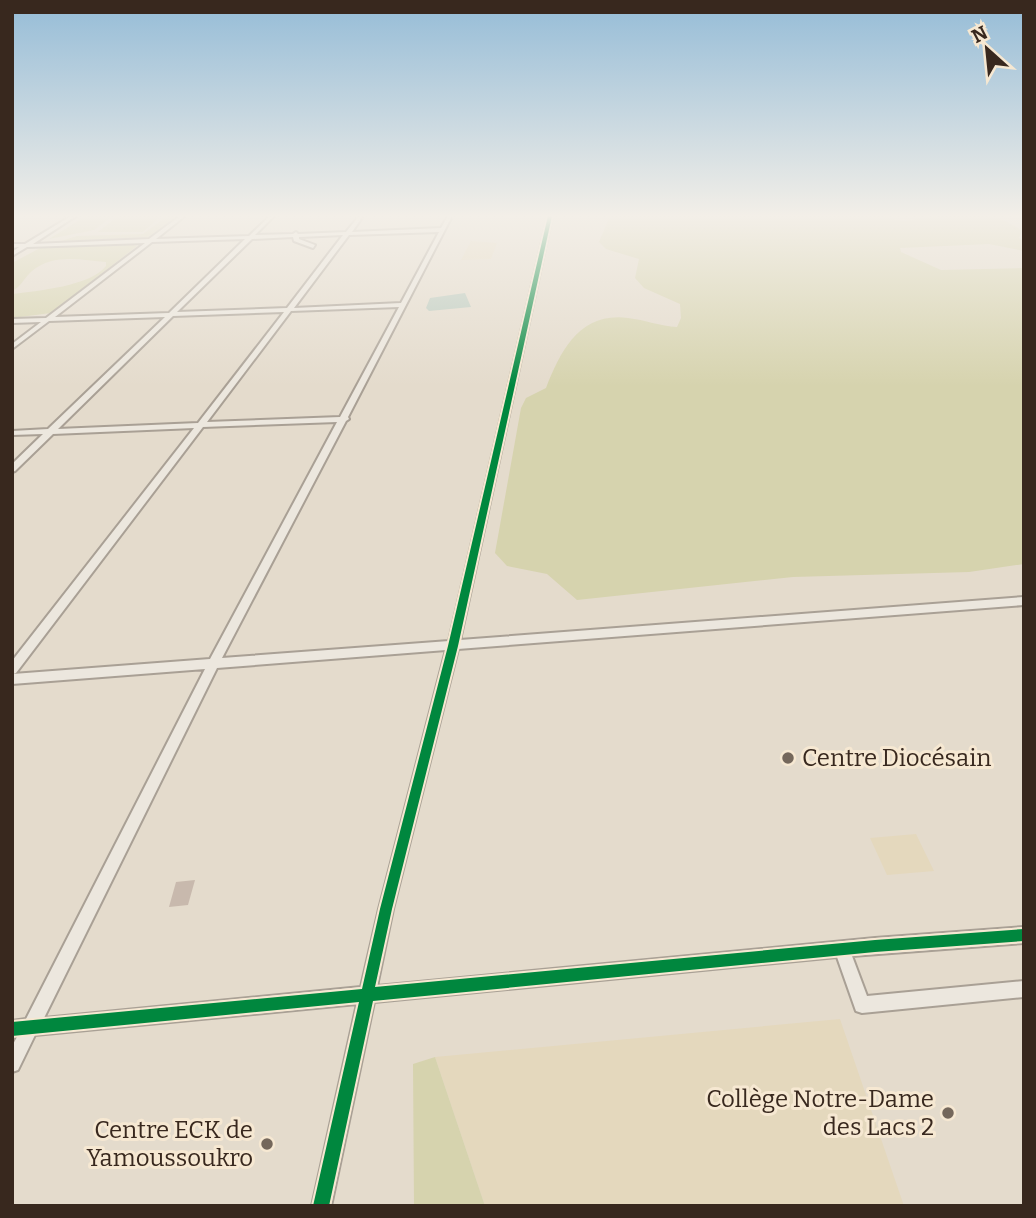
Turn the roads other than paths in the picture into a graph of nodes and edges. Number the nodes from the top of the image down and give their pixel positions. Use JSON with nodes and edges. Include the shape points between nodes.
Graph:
{"nodes":[{"id":1,"x":109,"y":273,"type":"edge"},
{"id":2,"x":214,"y":273,"type":"edge"},
{"id":3,"x":318,"y":273,"type":"edge"},
{"id":4,"x":420,"y":273,"type":"edge"},
{"id":5,"x":537,"y":273,"type":"edge"},
{"id":6,"x":404,"y":305,"type":"junction"},
{"id":7,"x":291,"y":309,"type":"junction"},
{"id":8,"x":173,"y":313,"type":"junction"},
{"id":9,"x":49,"y":319,"type":"junction"},
{"id":10,"x":12,"y":321,"type":"edge"},
{"id":11,"x":12,"y":347,"type":"edge"},
{"id":12,"x":345,"y":419,"type":"junction"},
{"id":13,"x":199,"y":426,"type":"junction"},
{"id":14,"x":52,"y":431,"type":"junction"},
{"id":15,"x":12,"y":433,"type":"edge"},
{"id":16,"x":12,"y":469,"type":"edge"},
{"id":17,"x":1024,"y":601,"type":"edge"},
{"id":18,"x":453,"y":646,"type":"junction"},
{"id":19,"x":213,"y":665,"type":"junction"},
{"id":20,"x":12,"y":670,"type":"edge"},
{"id":21,"x":12,"y":680,"type":"edge"},
{"id":22,"x":1024,"y":935,"type":"edge"},
{"id":23,"x":842,"y":951,"type":"junction"},
{"id":24,"x":1024,"y":989,"type":"edge"},
{"id":25,"x":366,"y":995,"type":"junction"},
{"id":26,"x":32,"y":1027,"type":"junction"},
{"id":27,"x":12,"y":1029,"type":"edge"},
{"id":28,"x":12,"y":1064,"type":"edge"},
{"id":29,"x":321,"y":1206,"type":"edge"}],
"edges":[{"from":1,"to":9,"type":"street"},
{"from":2,"to":8,"type":"street"},
{"from":3,"to":7,"type":"street"},
{"from":4,"to":6,"type":"street"},
{"from":5,"to":18,"type":"street"},
{"from":6,"to":7,"type":"street"},
{"from":6,"to":12,"type":"street"},
{"from":7,"to":8,"type":"street"},
{"from":7,"to":13,"type":"street"},
{"from":8,"to":9,"type":"street"},
{"from":8,"to":14,"type":"street"},
{"from":9,"to":10,"type":"street"},
{"from":9,"to":11,"type":"street"},
{"from":12,"to":13,"type":"street"},
{"from":12,"to":19,"type":"street"},
{"from":13,"to":14,"type":"street"},
{"from":13,"to":20,"type":"street"},
{"from":14,"to":15,"type":"street"},
{"from":14,"to":16,"type":"street"},
{"from":17,"to":18,"type":"street"},
{"from":18,"to":19,"type":"street"},
{"from":18,"to":25,"type":"street"},
{"from":19,"to":21,"type":"street"},
{"from":19,"to":26,"type":"street"},
{"from":22,"to":23,"type":"street"},
{"from":23,"to":24,"type":"street","via":[[862,1005]]},
{"from":23,"to":25,"type":"street"},
{"from":25,"to":26,"type":"street"},
{"from":25,"to":29,"type":"street"},
{"from":26,"to":27,"type":"street"},
{"from":26,"to":28,"type":"street"}]}
